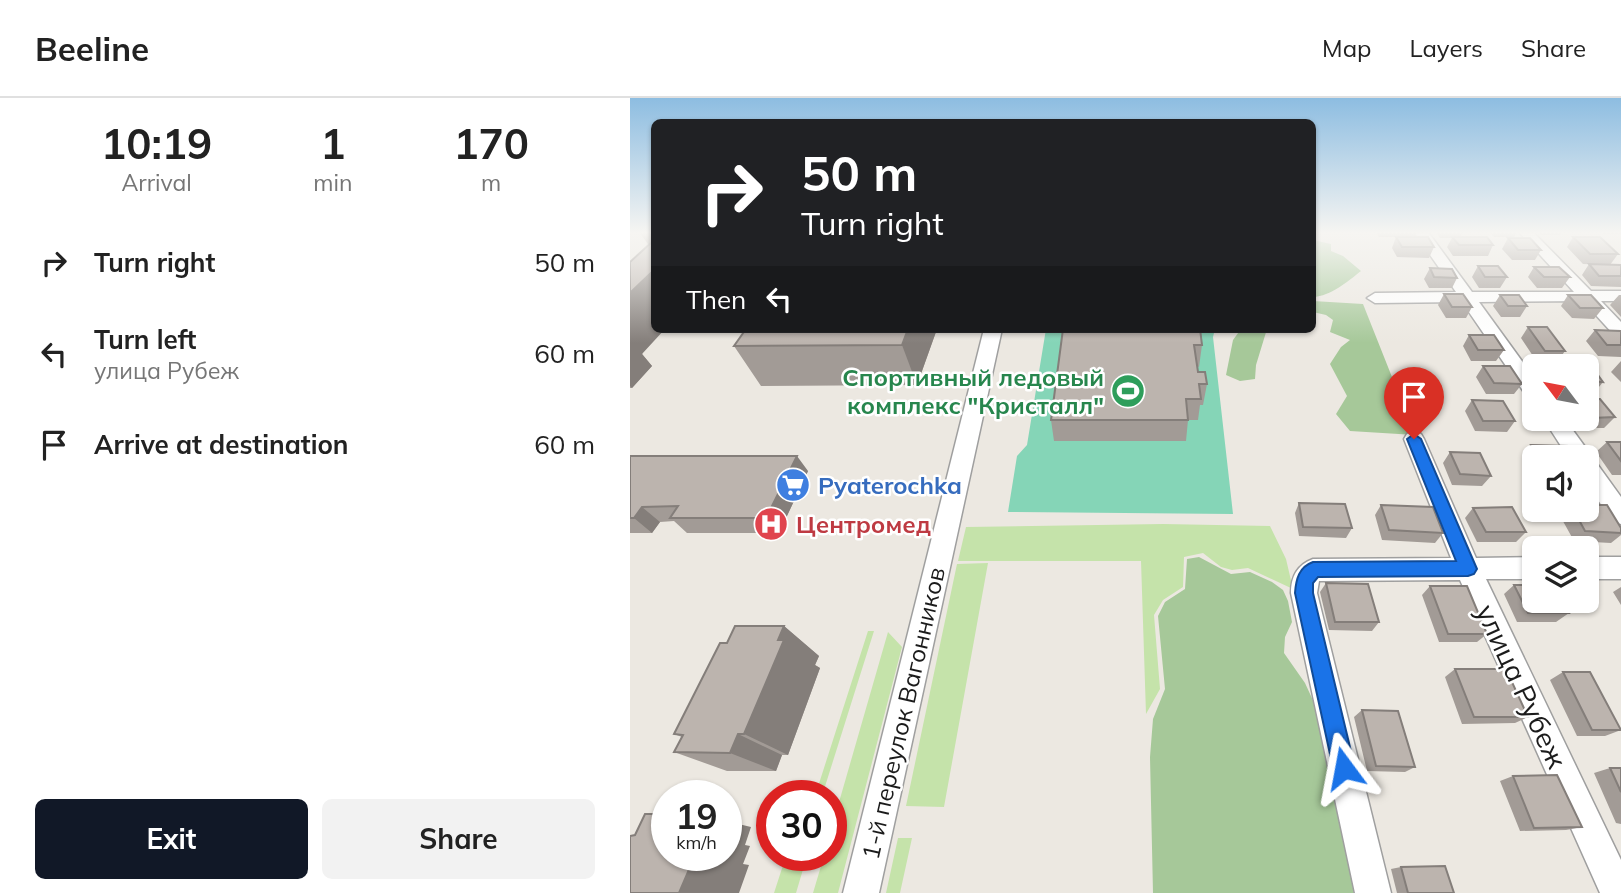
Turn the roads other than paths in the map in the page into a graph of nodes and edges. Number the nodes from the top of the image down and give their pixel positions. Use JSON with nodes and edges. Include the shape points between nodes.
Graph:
{"nodes":[{"id":1,"x":1447,"y":269,"type":"edge"},
{"id":2,"x":1561,"y":269,"type":"edge"},
{"id":3,"x":1587,"y":296,"type":"junction"},
{"id":4,"x":1621,"y":296,"type":"edge"},
{"id":5,"x":1467,"y":297,"type":"junction"},
{"id":6,"x":1375,"y":298,"type":"dead end"},
{"id":7,"x":1621,"y":332,"type":"edge"},
{"id":8,"x":992,"y":333,"type":"edge"},
{"id":9,"x":1522,"y":375,"type":"edge"},
{"id":10,"x":1414,"y":439,"type":"dead end"},
{"id":11,"x":1599,"y":484,"type":"edge"},
{"id":12,"x":1621,"y":515,"type":"edge"},
{"id":13,"x":1522,"y":568,"type":"edge"},
{"id":14,"x":1599,"y":568,"type":"edge"},
{"id":15,"x":1621,"y":568,"type":"edge"},
{"id":16,"x":1313,"y":569,"type":"joint"},
{"id":17,"x":1468,"y":569,"type":"junction"},
{"id":18,"x":861,"y":893,"type":"edge"},
{"id":19,"x":1373,"y":893,"type":"edge"},
{"id":20,"x":1618,"y":893,"type":"edge"}],
"edges":[{"from":1,"to":5,"type":"street"},
{"from":2,"to":3,"type":"street"},
{"from":3,"to":4,"type":"street"},
{"from":3,"to":5,"type":"street"},
{"from":3,"to":7,"type":"street"},
{"from":5,"to":6,"type":"street"},
{"from":5,"to":9,"type":"street"},
{"from":8,"to":18,"type":"street","name":"1-й переулок Вагонников"},
{"from":10,"to":17,"type":"street","name":"улица Рубеж"},
{"from":11,"to":12,"type":"street"},
{"from":13,"to":17,"type":"street"},
{"from":14,"to":15,"type":"street"},
{"from":16,"to":17,"type":"street"},
{"from":16,"to":19,"type":"street","via":[[1304,581],[1304,593]]},
{"from":17,"to":20,"type":"street","name":"улица Рубеж"}]}
